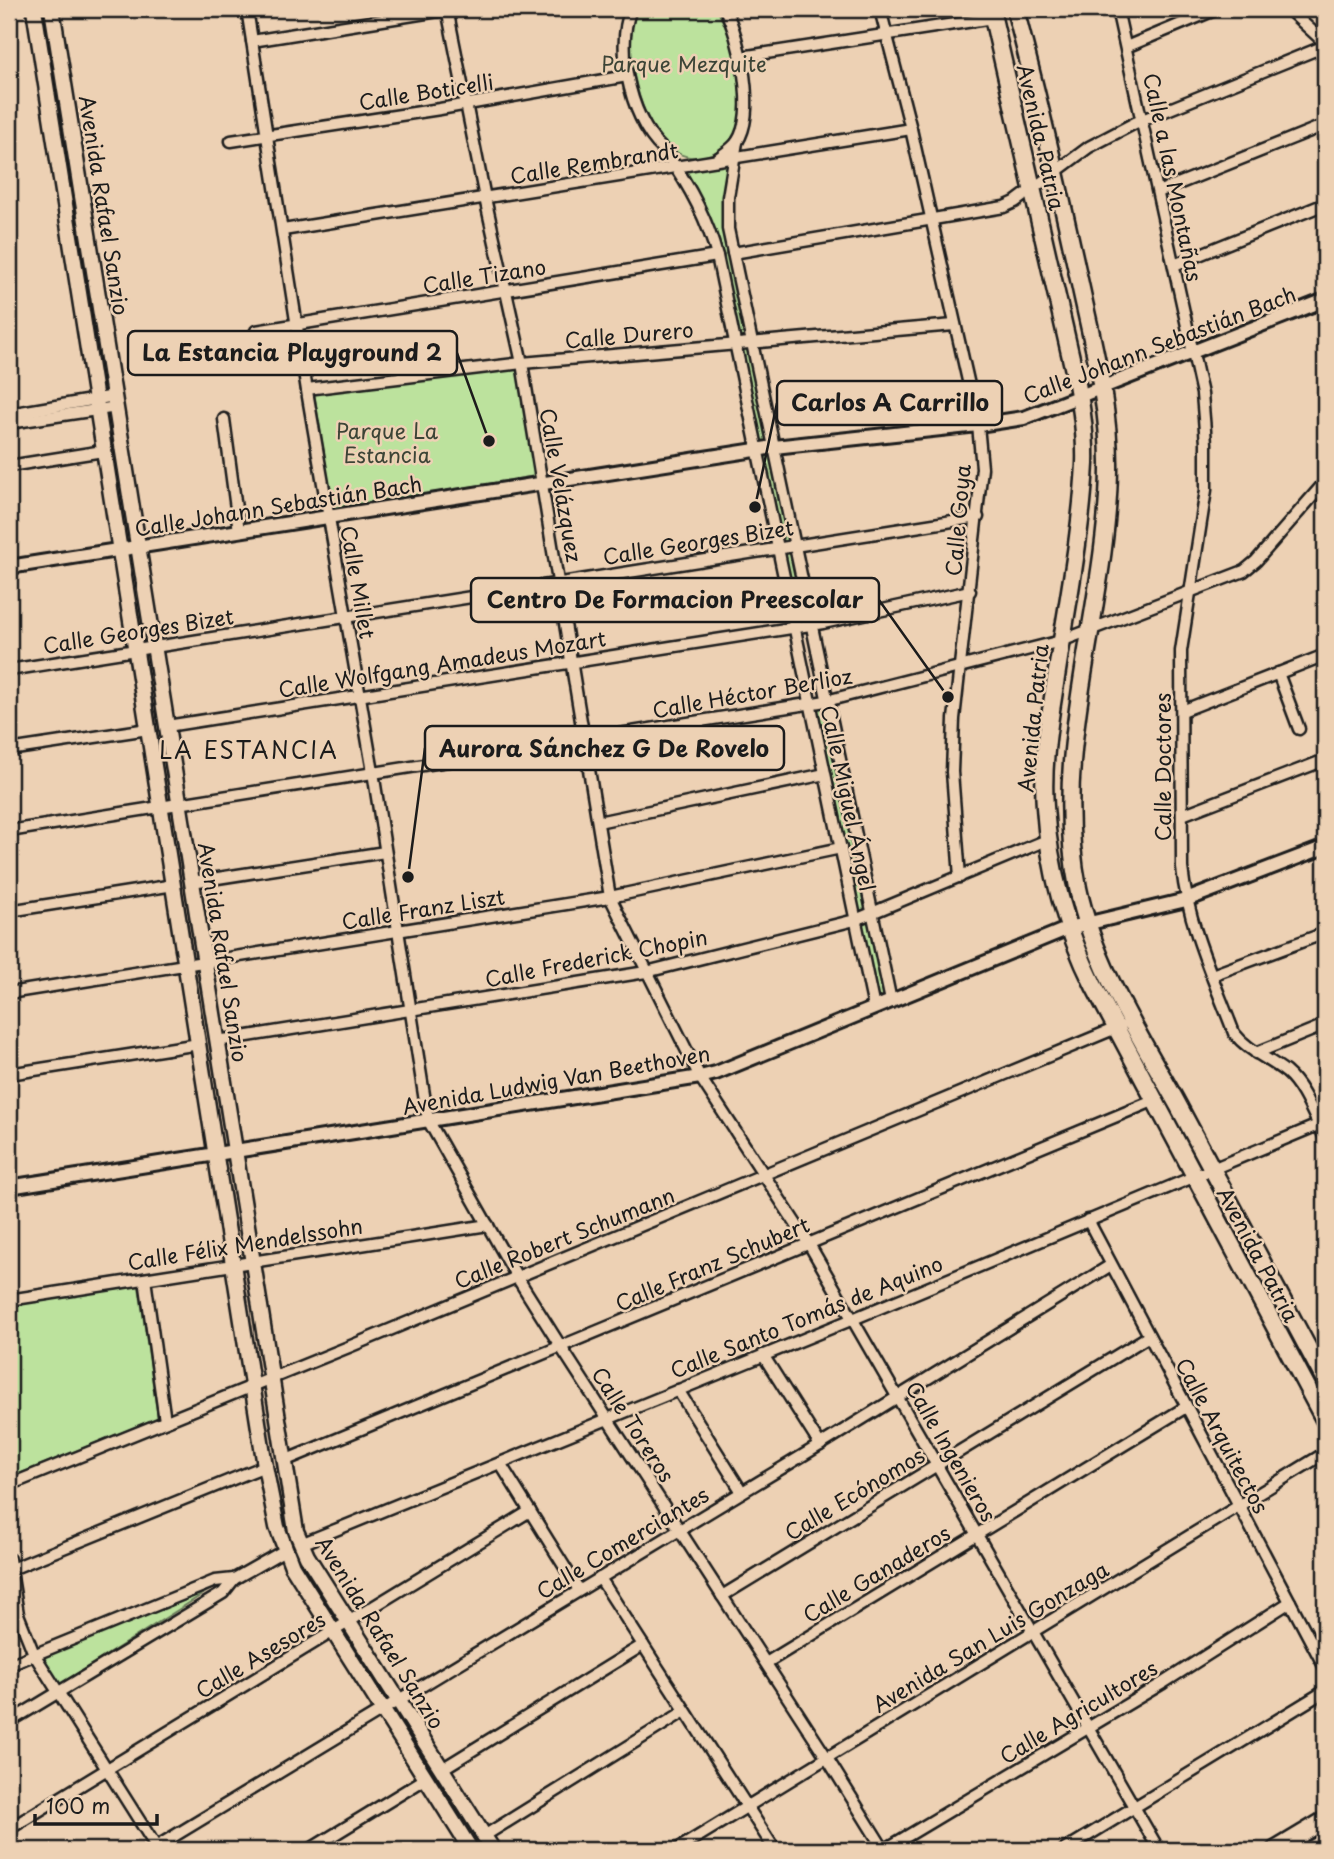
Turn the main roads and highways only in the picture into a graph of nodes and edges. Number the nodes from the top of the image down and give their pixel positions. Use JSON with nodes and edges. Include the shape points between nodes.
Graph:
{"nodes":[{"id":1,"x":34,"y":9,"type":"edge"},
{"id":2,"x":52,"y":9,"type":"edge"},
{"id":3,"x":1015,"y":9,"type":"edge"},
{"id":4,"x":992,"y":13,"type":"edge"},
{"id":5,"x":1325,"y":1380,"type":"edge"},
{"id":6,"x":1325,"y":1421,"type":"edge"},
{"id":7,"x":1325,"y":1820,"type":"edge"},
{"id":8,"x":1325,"y":1842,"type":"edge"},
{"id":9,"x":471,"y":1850,"type":"edge"},
{"id":10,"x":493,"y":1850,"type":"edge"},
{"id":11,"x":1275,"y":1850,"type":"edge"},
{"id":12,"x":1311,"y":1850,"type":"edge"}],
"edges":[{"from":1,"to":9,"type":"main road","name":"Avenida Rafael Sanzio","via":[[277,1527],[292,1566]]},
{"from":2,"to":10,"type":"main road","name":"Avenida Rafael Sanzio","via":[[293,1517],[301,1544]]},
{"from":3,"to":5,"type":"main road","name":"Avenida Patria","via":[[1102,388],[1110,468],[1104,551],[1074,737],[1070,801],[1077,884],[1101,957]]},
{"from":4,"to":6,"type":"main road","name":"Avenida Patria","via":[[1084,432],[1076,547],[1048,734],[1044,806],[1052,863],[1080,958]]},
{"from":7,"to":11,"type":"main road"},
{"from":8,"to":12,"type":"main road"}]}
